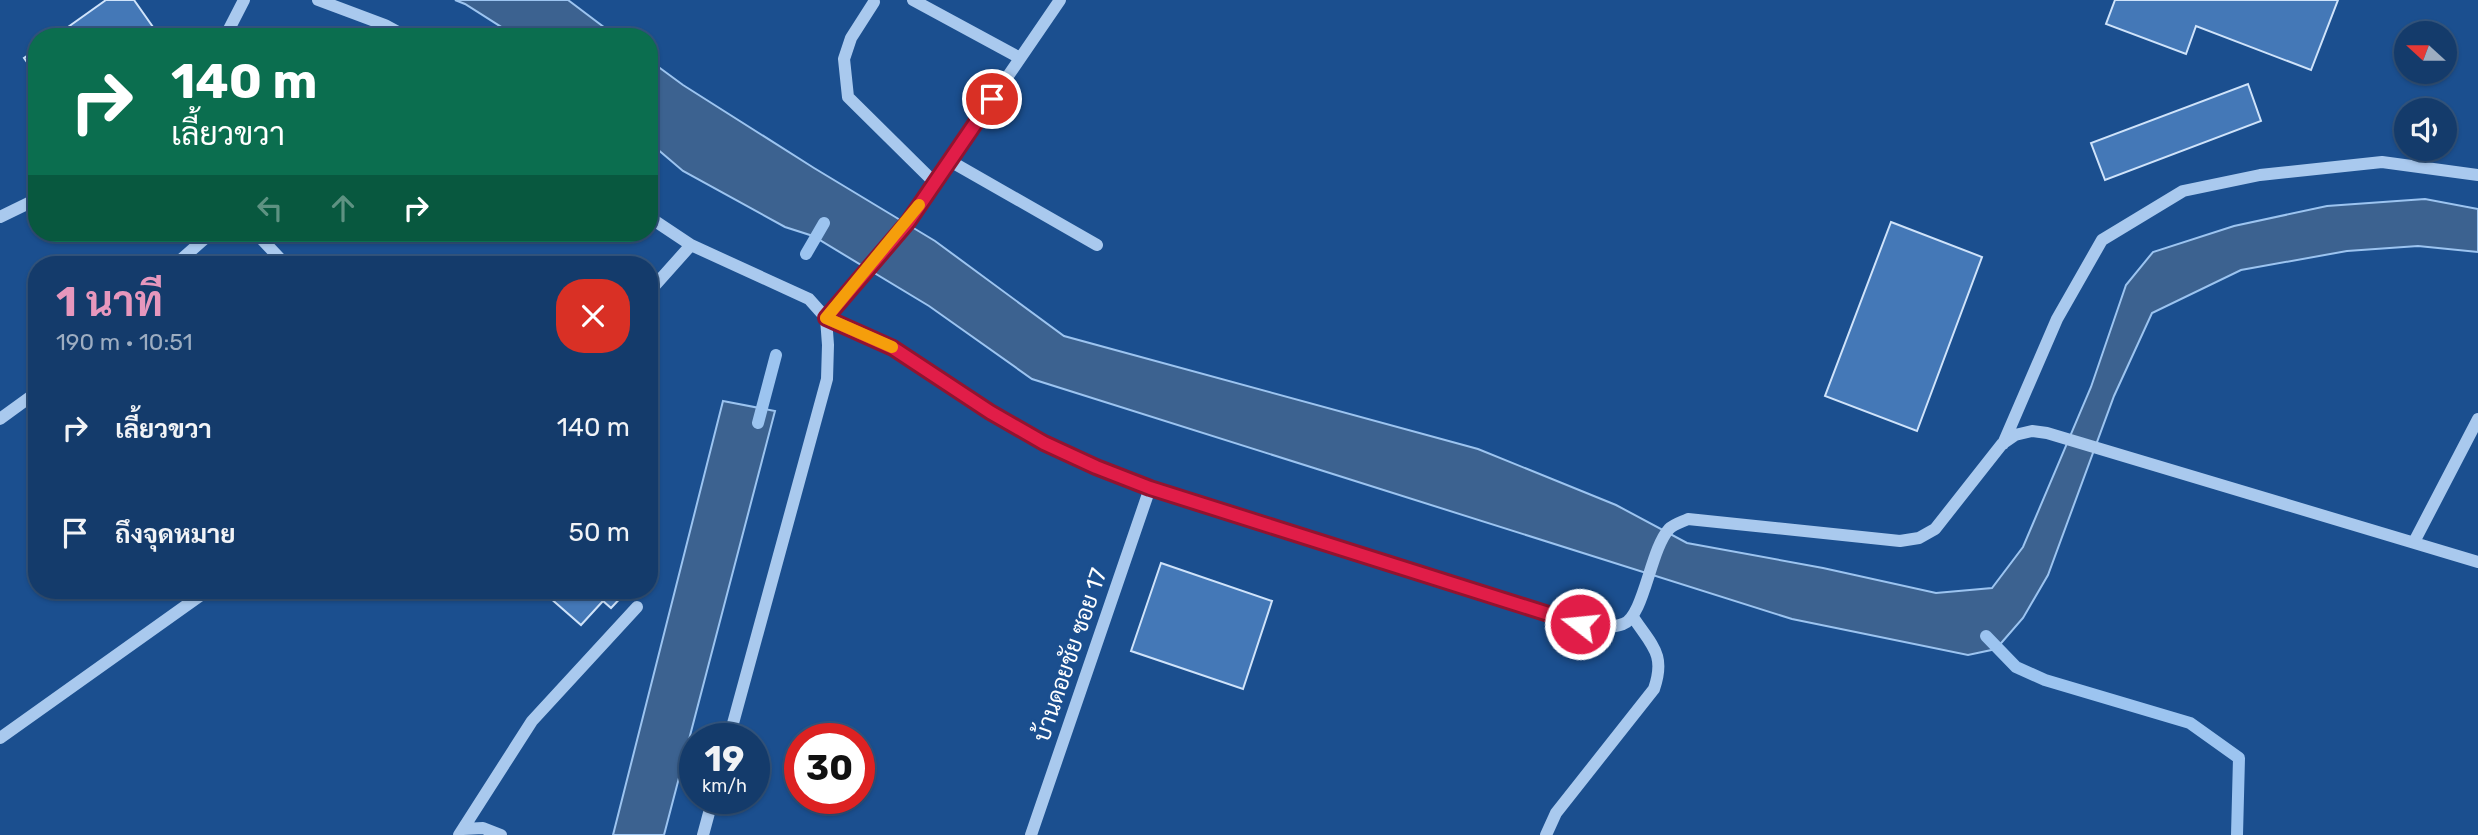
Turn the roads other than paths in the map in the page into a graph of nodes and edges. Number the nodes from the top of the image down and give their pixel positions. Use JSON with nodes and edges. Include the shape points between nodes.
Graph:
{"nodes":[{"id":1,"x":244,"y":0,"type":"edge"},
{"id":2,"x":318,"y":0,"type":"edge"},
{"id":3,"x":913,"y":0,"type":"edge"},
{"id":4,"x":1060,"y":0,"type":"edge"},
{"id":5,"x":874,"y":2,"type":"dead end"},
{"id":6,"x":230,"y":28,"type":"edge"},
{"id":7,"x":390,"y":28,"type":"edge"},
{"id":8,"x":1020,"y":58,"type":"junction"},
{"id":9,"x":950,"y":161,"type":"junction"},
{"id":10,"x":2478,"y":175,"type":"edge"},
{"id":11,"x":935,"y":183,"type":"junction"},
{"id":12,"x":28,"y":203,"type":"edge"},
{"id":13,"x":0,"y":217,"type":"edge"},
{"id":14,"x":658,"y":222,"type":"edge"},
{"id":15,"x":201,"y":242,"type":"edge"},
{"id":16,"x":264,"y":242,"type":"edge"},
{"id":17,"x":691,"y":245,"type":"junction"},
{"id":18,"x":1097,"y":245,"type":"dead end"},
{"id":19,"x":185,"y":256,"type":"edge"},
{"id":20,"x":278,"y":256,"type":"edge"},
{"id":21,"x":658,"y":282,"type":"edge"},
{"id":22,"x":826,"y":318,"type":"junction"},
{"id":23,"x":28,"y":399,"type":"edge"},
{"id":24,"x":0,"y":419,"type":"edge"},
{"id":25,"x":2478,"y":419,"type":"edge"},
{"id":26,"x":2003,"y":444,"type":"junction"},
{"id":27,"x":1150,"y":488,"type":"junction"},
{"id":28,"x":2414,"y":542,"type":"junction"},
{"id":29,"x":2478,"y":562,"type":"edge"},
{"id":30,"x":195,"y":599,"type":"edge"},
{"id":31,"x":637,"y":607,"type":"dead end"},
{"id":32,"x":1633,"y":617,"type":"junction"},
{"id":33,"x":733,"y":723,"type":"edge"},
{"id":34,"x":0,"y":738,"type":"edge"},
{"id":35,"x":709,"y":814,"type":"edge"},
{"id":36,"x":461,"y":832,"type":"edge"},
{"id":37,"x":501,"y":835,"type":"edge"},
{"id":38,"x":703,"y":835,"type":"edge"},
{"id":39,"x":1031,"y":835,"type":"edge"},
{"id":40,"x":1546,"y":835,"type":"edge"}],
"edges":[{"from":1,"to":6,"type":"street"},
{"from":2,"to":7,"type":"street"},
{"from":3,"to":8,"type":"street"},
{"from":4,"to":8,"type":"street"},
{"from":5,"to":11,"type":"street","via":[[851,38],[844,59],[848,97]]},
{"from":8,"to":9,"type":"street"},
{"from":9,"to":11,"type":"street"},
{"from":9,"to":18,"type":"street"},
{"from":10,"to":26,"type":"street","via":[[2382,162],[2260,175],[2183,191],[2102,240],[2057,319]]},
{"from":11,"to":22,"type":"street"},
{"from":12,"to":13,"type":"street"},
{"from":14,"to":17,"type":"street"},
{"from":15,"to":19,"type":"street"},
{"from":16,"to":20,"type":"street"},
{"from":17,"to":21,"type":"street"},
{"from":17,"to":22,"type":"street","via":[[809,299]]},
{"from":22,"to":27,"type":"street","via":[[893,348],[1044,443]]},
{"from":22,"to":33,"type":"street","via":[[827,379]]},
{"from":23,"to":24,"type":"street"},
{"from":25,"to":28,"type":"street"},
{"from":26,"to":28,"type":"street","via":[[2015,435],[2047,433]]},
{"from":26,"to":32,"type":"street","via":[[1935,529],[1919,538],[1900,541],[1688,519],[1671,527],[1657,546]]},
{"from":27,"to":32,"type":"street","via":[[1580,624],[1622,625]]},
{"from":27,"to":39,"type":"street","name":"บ้านดอยชัย ซอย 17"},
{"from":28,"to":29,"type":"street"},
{"from":30,"to":34,"type":"street"},
{"from":31,"to":36,"type":"street","via":[[532,721]]},
{"from":32,"to":40,"type":"street","via":[[1658,655],[1661,670],[1654,690],[1556,813]]},
{"from":35,"to":38,"type":"street"},
{"from":36,"to":37,"type":"street","via":[[483,828]]}]}
